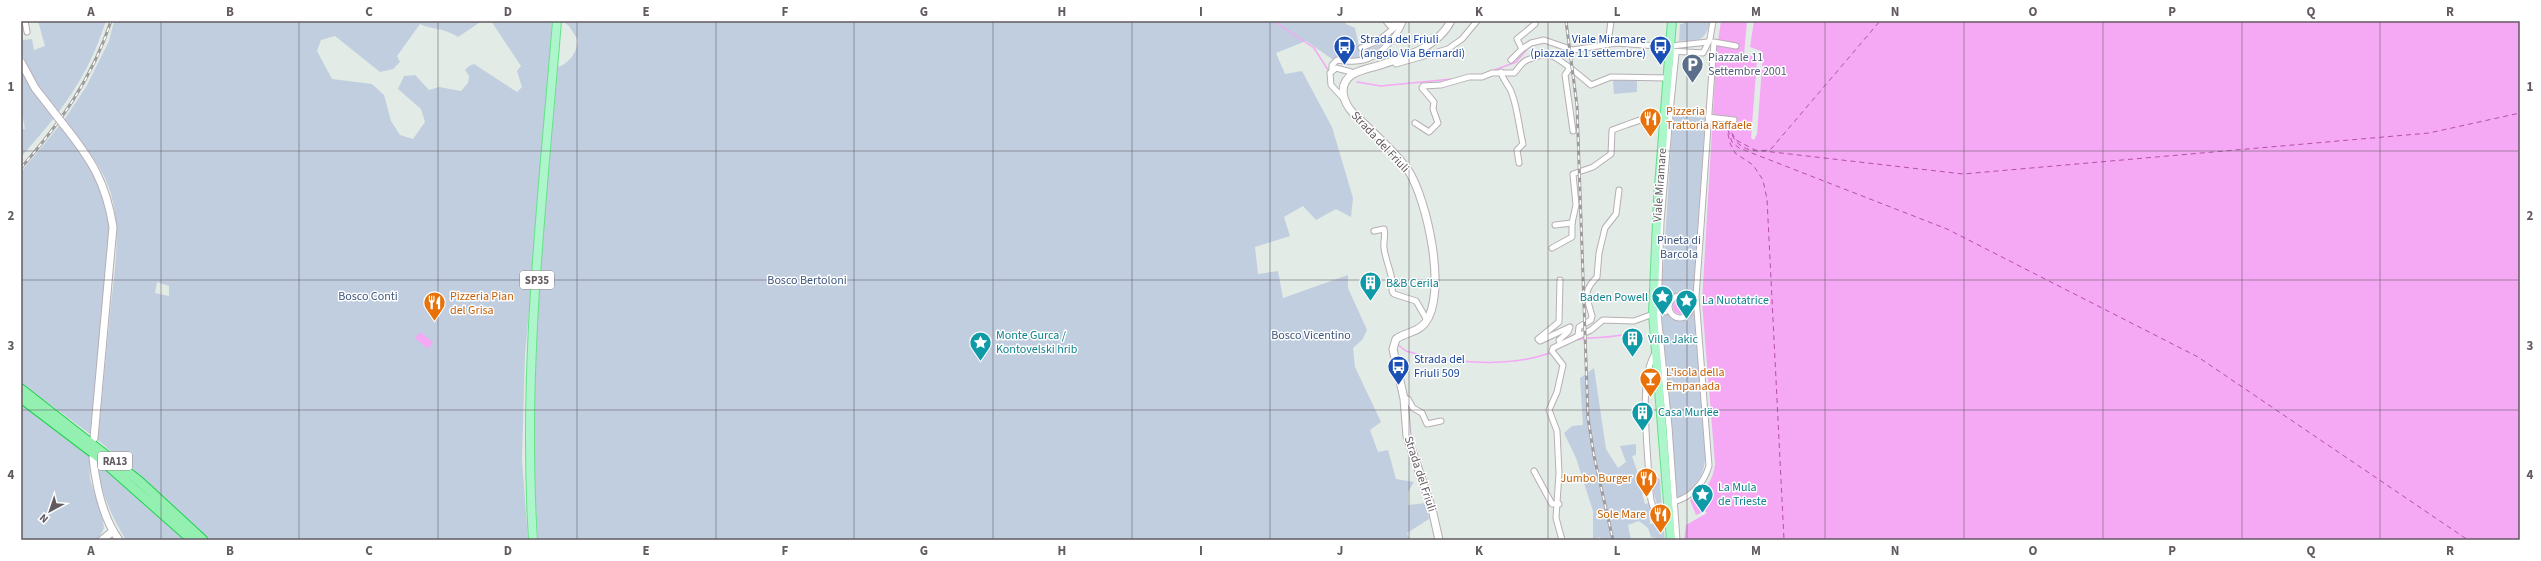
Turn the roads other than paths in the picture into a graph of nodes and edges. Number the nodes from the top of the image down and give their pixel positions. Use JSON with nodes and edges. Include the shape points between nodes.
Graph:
{"nodes":[{"id":1,"x":25,"y":21,"type":"edge"},
{"id":2,"x":557,"y":21,"type":"edge"},
{"id":3,"x":1386,"y":21,"type":"edge"},
{"id":4,"x":1397,"y":21,"type":"edge"},
{"id":5,"x":1403,"y":21,"type":"edge"},
{"id":6,"x":1451,"y":21,"type":"edge"},
{"id":7,"x":1477,"y":21,"type":"edge"},
{"id":8,"x":1611,"y":21,"type":"edge"},
{"id":9,"x":1672,"y":21,"type":"edge"},
{"id":10,"x":1713,"y":21,"type":"edge"},
{"id":11,"x":1535,"y":24,"type":"dead end"},
{"id":12,"x":27,"y":32,"type":"dead end"},
{"id":13,"x":1711,"y":42,"type":"junction"},
{"id":14,"x":1608,"y":44,"type":"junction"},
{"id":15,"x":1736,"y":46,"type":"dead end"},
{"id":16,"x":1360,"y":48,"type":"dead end"},
{"id":17,"x":1522,"y":49,"type":"junction"},
{"id":18,"x":1672,"y":50,"type":"junction"},
{"id":19,"x":1393,"y":60,"type":"junction"},
{"id":20,"x":1511,"y":60,"type":"dead end"},
{"id":21,"x":21,"y":62,"type":"edge"},
{"id":22,"x":1570,"y":69,"type":"junction"},
{"id":23,"x":1332,"y":70,"type":"junction"},
{"id":24,"x":1501,"y":72,"type":"junction"},
{"id":25,"x":1354,"y":73,"type":"junction"},
{"id":26,"x":1668,"y":78,"type":"junction"},
{"id":27,"x":1343,"y":98,"type":"junction"},
{"id":28,"x":1708,"y":117,"type":"junction"},
{"id":29,"x":1669,"y":119,"type":"junction"},
{"id":30,"x":1734,"y":120,"type":"dead end"},
{"id":31,"x":1415,"y":123,"type":"dead end"},
{"id":32,"x":1573,"y":131,"type":"dead end"},
{"id":33,"x":1702,"y":149,"type":"dead end"},
{"id":34,"x":1705,"y":161,"type":"junction"},
{"id":35,"x":1519,"y":163,"type":"dead end"},
{"id":36,"x":1701,"y":171,"type":"dead end"},
{"id":37,"x":1619,"y":190,"type":"dead end"},
{"id":38,"x":1572,"y":223,"type":"junction"},
{"id":39,"x":1555,"y":224,"type":"dead end"},
{"id":40,"x":1374,"y":231,"type":"dead end"},
{"id":41,"x":1552,"y":248,"type":"dead end"},
{"id":42,"x":1560,"y":280,"type":"dead end"},
{"id":43,"x":1694,"y":300,"type":"dead end"},
{"id":44,"x":1658,"y":306,"type":"junction"},
{"id":45,"x":1694,"y":306,"type":"junction"},
{"id":46,"x":1666,"y":307,"type":"junction"},
{"id":47,"x":1653,"y":314,"type":"junction"},
{"id":48,"x":1427,"y":320,"type":"junction"},
{"id":49,"x":1578,"y":335,"type":"junction"},
{"id":50,"x":1560,"y":343,"type":"junction"},
{"id":51,"x":1656,"y":352,"type":"junction"},
{"id":52,"x":1697,"y":370,"type":"dead end"},
{"id":53,"x":1702,"y":385,"type":"junction"},
{"id":54,"x":21,"y":389,"type":"edge"},
{"id":55,"x":1700,"y":397,"type":"dead end"},
{"id":56,"x":21,"y":398,"type":"edge"},
{"id":57,"x":1404,"y":399,"type":"junction"},
{"id":58,"x":1441,"y":421,"type":"dead end"},
{"id":59,"x":94,"y":438,"type":"dead end"},
{"id":60,"x":92,"y":458,"type":"dead end"},
{"id":61,"x":1534,"y":471,"type":"dead end"},
{"id":62,"x":1673,"y":502,"type":"junction"},
{"id":63,"x":1559,"y":504,"type":"junction"},
{"id":64,"x":1670,"y":525,"type":"junction"},
{"id":65,"x":113,"y":531,"type":"junction"},
{"id":66,"x":102,"y":540,"type":"edge"},
{"id":67,"x":119,"y":540,"type":"edge"},
{"id":68,"x":192,"y":540,"type":"edge"},
{"id":69,"x":203,"y":540,"type":"edge"},
{"id":70,"x":533,"y":540,"type":"edge"},
{"id":71,"x":1439,"y":540,"type":"edge"},
{"id":72,"x":1562,"y":540,"type":"edge"},
{"id":73,"x":1671,"y":540,"type":"edge"},
{"id":74,"x":1677,"y":540,"type":"edge"}],
"edges":[{"from":1,"to":12,"type":"street"},
{"from":2,"to":70,"type":"main road","number":"SP35","via":[[532,345],[530,468]]},
{"from":3,"to":4,"type":"street","via":[[1390,26]]},
{"from":5,"to":16,"type":"street","via":[[1378,41]]},
{"from":5,"to":23,"type":"street","via":[[1399,32],[1379,54],[1357,62],[1337,60],[1332,65]]},
{"from":6,"to":19,"type":"main road","via":[[1446,30],[1431,44]]},
{"from":7,"to":19,"type":"street","via":[[1462,39],[1448,49],[1396,64]]},
{"from":8,"to":14,"type":"street"},
{"from":9,"to":18,"type":"main road","name":"Viale Miramare"},
{"from":10,"to":13,"type":"street"},
{"from":11,"to":17,"type":"street","via":[[1517,39]]},
{"from":13,"to":15,"type":"street"},
{"from":13,"to":18,"type":"street"},
{"from":13,"to":18,"type":"street","via":[[1703,53]]},
{"from":13,"to":28,"type":"street"},
{"from":14,"to":17,"type":"street","via":[[1574,50],[1544,40],[1531,43]]},
{"from":14,"to":18,"type":"street"},
{"from":17,"to":20,"type":"street"},
{"from":18,"to":26,"type":"main road","name":"Viale Miramare"},
{"from":18,"to":29,"type":"street"},
{"from":19,"to":25,"type":"main road"},
{"from":21,"to":59,"type":"main road","bridge":true,"via":[[35,88],[98,171],[109,202],[113,226]]},
{"from":22,"to":24,"type":"street","via":[[1546,54],[1526,60],[1514,73]]},
{"from":22,"to":26,"type":"street","via":[[1578,72],[1591,85],[1611,77]]},
{"from":22,"to":32,"type":"street","via":[[1565,75]]},
{"from":23,"to":25,"type":"street"},
{"from":23,"to":27,"type":"street","via":[[1331,85]]},
{"from":24,"to":31,"type":"street","via":[[1423,86],[1434,102],[1433,109],[1438,123],[1429,132]]},
{"from":24,"to":35,"type":"street","via":[[1513,95],[1523,144],[1517,150]]},
{"from":25,"to":27,"type":"main road","via":[[1345,83]]},
{"from":26,"to":29,"type":"main road","name":"Viale Miramare"},
{"from":27,"to":48,"type":"main road","name":"Strada del Friuli","via":[[1353,113],[1402,162],[1422,197],[1436,289],[1432,310]]},
{"from":28,"to":30,"type":"street"},
{"from":28,"to":34,"type":"street"},
{"from":29,"to":38,"type":"street","via":[[1642,118],[1631,125],[1612,130],[1611,154],[1597,166],[1573,174],[1576,204]]},
{"from":29,"to":44,"type":"street"},
{"from":29,"to":47,"type":"main road","name":"Viale Miramare"},
{"from":33,"to":34,"type":"street"},
{"from":34,"to":36,"type":"street"},
{"from":34,"to":45,"type":"street"},
{"from":37,"to":49,"type":"street","via":[[1616,214],[1604,228],[1597,277],[1589,284],[1587,290],[1591,320],[1579,327]]},
{"from":38,"to":39,"type":"street"},
{"from":38,"to":41,"type":"street","via":[[1572,237]]},
{"from":40,"to":48,"type":"street","via":[[1382,228],[1385,231],[1384,246],[1386,262],[1391,272],[1392,291],[1416,301]]},
{"from":42,"to":50,"type":"street","via":[[1559,322],[1538,339],[1540,341],[1570,327],[1559,340]]},
{"from":43,"to":45,"type":"street"},
{"from":44,"to":46,"type":"street"},
{"from":44,"to":62,"type":"street","via":[[1667,385]]},
{"from":45,"to":46,"type":"street","via":[[1680,296]]},
{"from":45,"to":46,"type":"street","via":[[1682,317],[1673,315]]},
{"from":45,"to":53,"type":"street"},
{"from":47,"to":49,"type":"street","via":[[1634,321],[1603,320]]},
{"from":47,"to":51,"type":"main road","name":"Viale Miramare"},
{"from":48,"to":57,"type":"main road","name":"Strada del Friuli","via":[[1419,329],[1401,336],[1394,342],[1394,354]]},
{"from":49,"to":50,"type":"street"},
{"from":50,"to":63,"type":"street","via":[[1552,351],[1563,365],[1557,392],[1549,410],[1557,431]]},
{"from":51,"to":64,"type":"main road","name":"Viale Miramare"},
{"from":51,"to":64,"type":"street","via":[[1649,366],[1646,392],[1649,485],[1656,517]]},
{"from":52,"to":53,"type":"street"},
{"from":53,"to":55,"type":"street"},
{"from":53,"to":62,"type":"street","via":[[1709,466],[1702,482],[1684,498]]},
{"from":54,"to":69,"type":"highway","number":"RA13","via":[[139,481]]},
{"from":56,"to":68,"type":"highway","number":"RA13","via":[[96,456]]},
{"from":57,"to":58,"type":"street","via":[[1408,399],[1413,408],[1422,413],[1427,424]]},
{"from":57,"to":71,"type":"main road","name":"Strada del Friuli","via":[[1409,445],[1432,509]]},
{"from":60,"to":65,"type":"main road","via":[[99,492]]},
{"from":61,"to":63,"type":"street","via":[[1552,504]]},
{"from":62,"to":74,"type":"street"},
{"from":63,"to":72,"type":"street","via":[[1556,518]]},
{"from":64,"to":73,"type":"main road","name":"Viale Miramare"},
{"from":65,"to":66,"type":"main road"},
{"from":65,"to":67,"type":"main road"}]}
